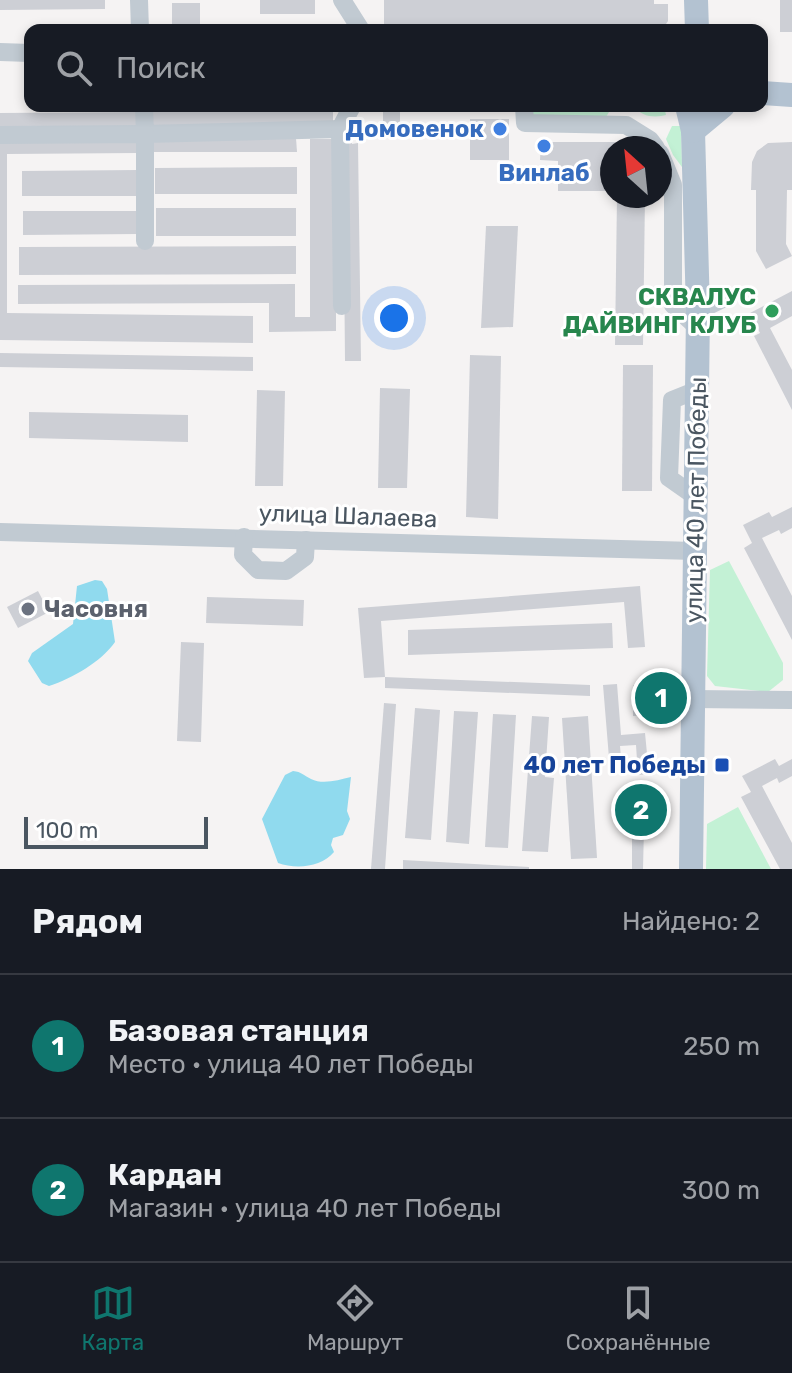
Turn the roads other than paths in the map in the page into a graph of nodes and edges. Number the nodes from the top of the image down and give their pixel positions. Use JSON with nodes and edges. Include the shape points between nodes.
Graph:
{"nodes":[{"id":1,"x":139,"y":0,"type":"edge"},
{"id":2,"x":342,"y":0,"type":"edge"},
{"id":3,"x":696,"y":0,"type":"edge"},
{"id":4,"x":140,"y":24,"type":"edge"},
{"id":5,"x":357,"y":24,"type":"edge"},
{"id":6,"x":697,"y":24,"type":"edge"},
{"id":7,"x":0,"y":52,"type":"edge"},
{"id":8,"x":24,"y":53,"type":"edge"},
{"id":9,"x":768,"y":78,"type":"edge"},
{"id":10,"x":792,"y":79,"type":"edge"},
{"id":11,"x":768,"y":93,"type":"edge"},
{"id":12,"x":792,"y":95,"type":"edge"},
{"id":13,"x":144,"y":112,"type":"edge"},
{"id":14,"x":349,"y":112,"type":"edge"},
{"id":15,"x":524,"y":112,"type":"edge"},
{"id":16,"x":691,"y":112,"type":"edge"},
{"id":17,"x":714,"y":112,"type":"edge"},
{"id":18,"x":626,"y":115,"type":"edge"},
{"id":19,"x":340,"y":129,"type":"junction"},
{"id":20,"x":693,"y":131,"type":"junction"},
{"id":21,"x":145,"y":134,"type":"junction"},
{"id":22,"x":0,"y":135,"type":"edge"},
{"id":23,"x":646,"y":136,"type":"edge"},
{"id":24,"x":672,"y":183,"type":"edge"},
{"id":25,"x":145,"y":241,"type":"dead end"},
{"id":26,"x":727,"y":297,"type":"dead end"},
{"id":27,"x":342,"y":306,"type":"dead end"},
{"id":28,"x":698,"y":319,"type":"junction"},
{"id":29,"x":0,"y":532,"type":"edge"},
{"id":30,"x":244,"y":537,"type":"junction"},
{"id":31,"x":306,"y":540,"type":"junction"},
{"id":32,"x":695,"y":551,"type":"junction"},
{"id":33,"x":693,"y":699,"type":"junction"},
{"id":34,"x":792,"y":700,"type":"edge"},
{"id":35,"x":691,"y":869,"type":"edge"}],
"edges":[{"from":1,"to":4,"type":"street"},
{"from":2,"to":5,"type":"street"},
{"from":3,"to":6,"type":"main road"},
{"from":7,"to":8,"type":"street"},
{"from":9,"to":10,"type":"main road"},
{"from":11,"to":12,"type":"main road"},
{"from":13,"to":21,"type":"street"},
{"from":14,"to":19,"type":"street"},
{"from":15,"to":18,"type":"street","via":[[525,123]]},
{"from":16,"to":20,"type":"main road","name":"улица 40 лет Победы"},
{"from":17,"to":20,"type":"main road"},
{"from":18,"to":23,"type":"street"},
{"from":19,"to":21,"type":"street"},
{"from":19,"to":27,"type":"street"},
{"from":20,"to":28,"type":"main road","name":"улица 40 лет Победы"},
{"from":21,"to":22,"type":"street"},
{"from":21,"to":25,"type":"street"},
{"from":24,"to":28,"type":"street","via":[[673,305]]},
{"from":26,"to":28,"type":"street"},
{"from":28,"to":32,"type":"main road","name":"улица 40 лет Победы"},
{"from":29,"to":30,"type":"street","name":"улица Шалаева"},
{"from":30,"to":31,"type":"street","name":"улица Шалаева"},
{"from":30,"to":31,"type":"street","via":[[243,555],[258,570],[286,571],[305,557]]},
{"from":31,"to":32,"type":"street","name":"улица Шалаева"},
{"from":32,"to":33,"type":"main road","name":"улица 40 лет Победы"},
{"from":33,"to":34,"type":"street"},
{"from":33,"to":35,"type":"main road","name":"улица 40 лет Победы"}]}
